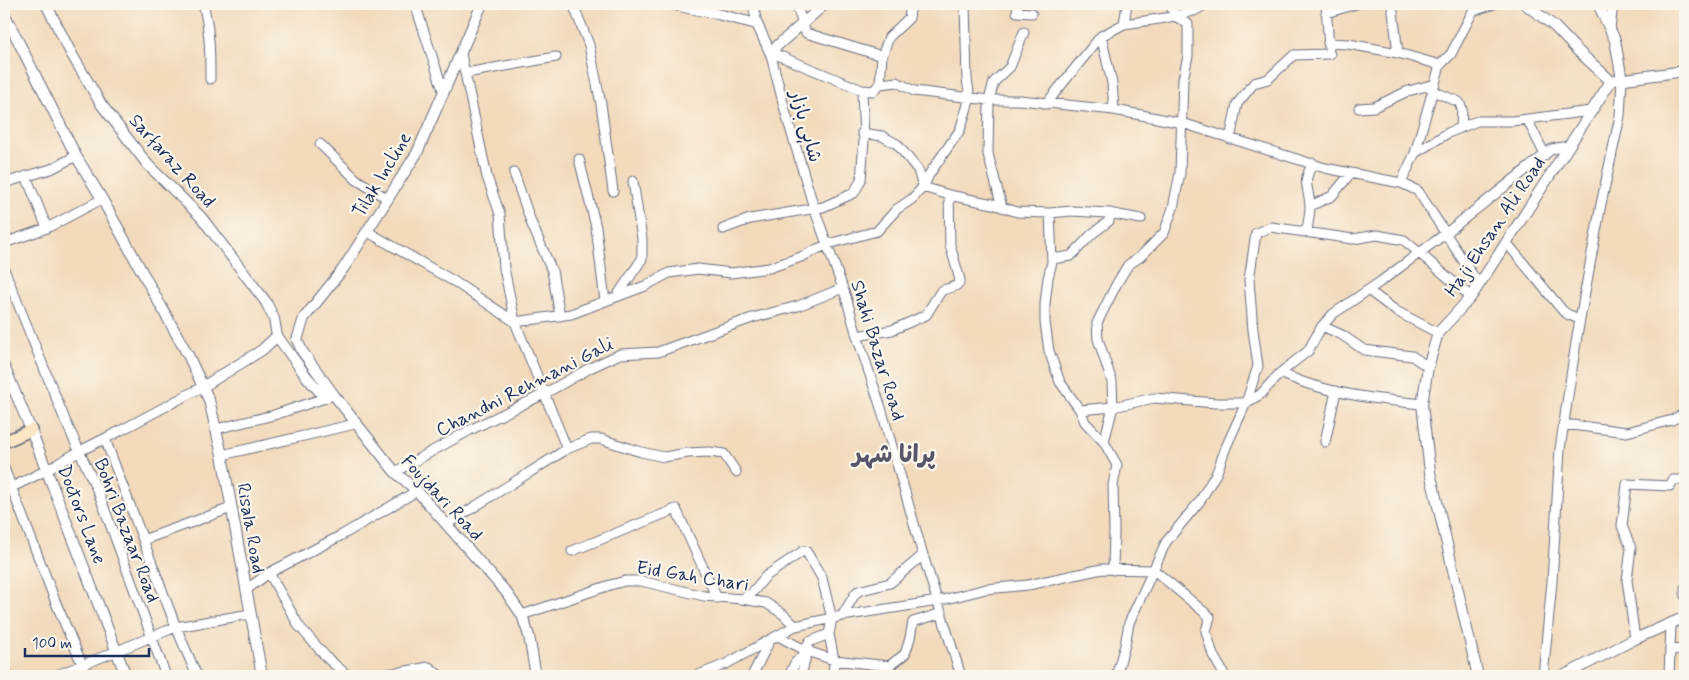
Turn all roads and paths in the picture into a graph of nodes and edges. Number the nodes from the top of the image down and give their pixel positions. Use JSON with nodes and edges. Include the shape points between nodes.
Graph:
{"nodes":[{"id":1,"x":46,"y":4,"type":"edge"},
{"id":2,"x":203,"y":4,"type":"edge"},
{"id":3,"x":482,"y":4,"type":"edge"},
{"id":4,"x":573,"y":4,"type":"edge"},
{"id":5,"x":670,"y":4,"type":"edge"},
{"id":6,"x":752,"y":4,"type":"edge"},
{"id":7,"x":796,"y":4,"type":"edge"},
{"id":8,"x":825,"y":4,"type":"edge"},
{"id":9,"x":911,"y":4,"type":"edge"},
{"id":10,"x":965,"y":4,"type":"edge"},
{"id":11,"x":1018,"y":4,"type":"edge"},
{"id":12,"x":1127,"y":4,"type":"edge"},
{"id":13,"x":1170,"y":4,"type":"edge"},
{"id":14,"x":1206,"y":4,"type":"edge"},
{"id":15,"x":1356,"y":4,"type":"edge"},
{"id":16,"x":1392,"y":4,"type":"edge"},
{"id":17,"x":1494,"y":4,"type":"edge"},
{"id":18,"x":1525,"y":4,"type":"edge"},
{"id":19,"x":1598,"y":4,"type":"edge"},
{"id":20,"x":1613,"y":4,"type":"edge"},
{"id":21,"x":416,"y":7,"type":"dead end"},
{"id":22,"x":1473,"y":7,"type":"edge"},
{"id":23,"x":711,"y":8,"type":"edge"},
{"id":24,"x":1326,"y":9,"type":"edge"},
{"id":25,"x":4,"y":13,"type":"edge"},
{"id":26,"x":1032,"y":13,"type":"dead end"},
{"id":27,"x":1175,"y":16,"type":"junction"},
{"id":28,"x":757,"y":24,"type":"junction"},
{"id":29,"x":1124,"y":24,"type":"junction"},
{"id":30,"x":805,"y":28,"type":"junction"},
{"id":31,"x":1610,"y":30,"type":"junction"},
{"id":32,"x":1024,"y":32,"type":"dead end"},
{"id":33,"x":1101,"y":36,"type":"junction"},
{"id":34,"x":1328,"y":43,"type":"junction"},
{"id":35,"x":770,"y":52,"type":"junction"},
{"id":36,"x":1398,"y":53,"type":"junction"},
{"id":37,"x":461,"y":54,"type":"junction"},
{"id":38,"x":882,"y":56,"type":"junction"},
{"id":39,"x":556,"y":57,"type":"dead end"},
{"id":40,"x":1440,"y":65,"type":"junction"},
{"id":41,"x":1685,"y":71,"type":"edge"},
{"id":42,"x":466,"y":73,"type":"junction"},
{"id":43,"x":210,"y":80,"type":"dead end"},
{"id":44,"x":1622,"y":80,"type":"junction"},
{"id":45,"x":1611,"y":81,"type":"junction"},
{"id":46,"x":880,"y":84,"type":"junction"},
{"id":47,"x":1434,"y":87,"type":"junction"},
{"id":48,"x":862,"y":90,"type":"junction"},
{"id":49,"x":444,"y":93,"type":"junction"},
{"id":50,"x":970,"y":98,"type":"junction"},
{"id":51,"x":989,"y":100,"type":"junction"},
{"id":52,"x":1046,"y":104,"type":"junction"},
{"id":53,"x":1359,"y":108,"type":"dead end"},
{"id":54,"x":1114,"y":110,"type":"junction"},
{"id":55,"x":1591,"y":111,"type":"junction"},
{"id":56,"x":1527,"y":119,"type":"junction"},
{"id":57,"x":1182,"y":123,"type":"junction"},
{"id":58,"x":1461,"y":128,"type":"junction"},
{"id":59,"x":862,"y":133,"type":"junction"},
{"id":60,"x":1230,"y":139,"type":"junction"},
{"id":61,"x":320,"y":144,"type":"dead end"},
{"id":62,"x":1568,"y":146,"type":"junction"},
{"id":63,"x":1415,"y":153,"type":"junction"},
{"id":64,"x":1545,"y":155,"type":"junction"},
{"id":65,"x":76,"y":156,"type":"junction"},
{"id":66,"x":579,"y":159,"type":"dead end"},
{"id":67,"x":1313,"y":163,"type":"junction"},
{"id":68,"x":514,"y":173,"type":"dead end"},
{"id":69,"x":1351,"y":173,"type":"junction"},
{"id":70,"x":26,"y":176,"type":"junction"},
{"id":71,"x":633,"y":181,"type":"dead end"},
{"id":72,"x":4,"y":183,"type":"edge"},
{"id":73,"x":1401,"y":183,"type":"junction"},
{"id":74,"x":924,"y":187,"type":"junction"},
{"id":75,"x":613,"y":191,"type":"dead end"},
{"id":76,"x":949,"y":195,"type":"junction"},
{"id":77,"x":102,"y":199,"type":"junction"},
{"id":78,"x":388,"y":199,"type":"junction"},
{"id":79,"x":1310,"y":206,"type":"junction"},
{"id":80,"x":1002,"y":207,"type":"junction"},
{"id":81,"x":814,"y":208,"type":"junction"},
{"id":82,"x":1110,"y":213,"type":"junction"},
{"id":83,"x":1050,"y":214,"type":"junction"},
{"id":84,"x":1141,"y":219,"type":"dead end"},
{"id":85,"x":47,"y":228,"type":"junction"},
{"id":86,"x":723,"y":229,"type":"dead end"},
{"id":87,"x":1307,"y":231,"type":"junction"},
{"id":88,"x":368,"y":232,"type":"junction"},
{"id":89,"x":1445,"y":234,"type":"junction"},
{"id":90,"x":1506,"y":242,"type":"junction"},
{"id":91,"x":4,"y":243,"type":"edge"},
{"id":92,"x":828,"y":244,"type":"junction"},
{"id":93,"x":1420,"y":252,"type":"junction"},
{"id":94,"x":1052,"y":259,"type":"junction"},
{"id":95,"x":4,"y":269,"type":"edge"},
{"id":96,"x":1478,"y":284,"type":"junction"},
{"id":97,"x":843,"y":288,"type":"junction"},
{"id":98,"x":1368,"y":290,"type":"junction"},
{"id":99,"x":617,"y":297,"type":"junction"},
{"id":100,"x":1471,"y":297,"type":"junction"},
{"id":101,"x":605,"y":301,"type":"junction"},
{"id":102,"x":560,"y":316,"type":"junction"},
{"id":103,"x":1580,"y":319,"type":"junction"},
{"id":104,"x":515,"y":322,"type":"junction"},
{"id":105,"x":1322,"y":326,"type":"junction"},
{"id":106,"x":1438,"y":333,"type":"junction"},
{"id":107,"x":277,"y":336,"type":"junction"},
{"id":108,"x":857,"y":336,"type":"junction"},
{"id":109,"x":302,"y":351,"type":"joint"},
{"id":110,"x":4,"y":366,"type":"edge"},
{"id":111,"x":1428,"y":367,"type":"junction"},
{"id":112,"x":1280,"y":372,"type":"junction"},
{"id":113,"x":204,"y":386,"type":"junction"},
{"id":114,"x":1336,"y":391,"type":"junction"},
{"id":115,"x":544,"y":394,"type":"junction"},
{"id":116,"x":329,"y":397,"type":"junction"},
{"id":117,"x":1246,"y":403,"type":"junction"},
{"id":118,"x":1422,"y":404,"type":"junction"},
{"id":119,"x":1113,"y":407,"type":"junction"},
{"id":120,"x":1080,"y":410,"type":"junction"},
{"id":121,"x":1685,"y":413,"type":"edge"},
{"id":122,"x":356,"y":424,"type":"junction"},
{"id":123,"x":1564,"y":424,"type":"junction"},
{"id":124,"x":216,"y":429,"type":"junction"},
{"id":125,"x":31,"y":430,"type":"junction"},
{"id":126,"x":105,"y":439,"type":"junction"},
{"id":127,"x":4,"y":442,"type":"edge"},
{"id":128,"x":1104,"y":442,"type":"junction"},
{"id":129,"x":1325,"y":442,"type":"dead end"},
{"id":130,"x":567,"y":449,"type":"junction"},
{"id":131,"x":80,"y":451,"type":"junction"},
{"id":132,"x":222,"y":456,"type":"junction"},
{"id":133,"x":4,"y":468,"type":"edge"},
{"id":134,"x":47,"y":470,"type":"junction"},
{"id":135,"x":395,"y":472,"type":"junction"},
{"id":136,"x":736,"y":472,"type":"dead end"},
{"id":137,"x":1685,"y":480,"type":"edge"},
{"id":138,"x":8,"y":489,"type":"edge"},
{"id":139,"x":417,"y":492,"type":"junction"},
{"id":140,"x":231,"y":508,"type":"junction"},
{"id":141,"x":447,"y":524,"type":"junction"},
{"id":142,"x":143,"y":540,"type":"junction"},
{"id":143,"x":572,"y":551,"type":"dead end"},
{"id":144,"x":924,"y":555,"type":"junction"},
{"id":145,"x":1113,"y":570,"type":"junction"},
{"id":146,"x":1154,"y":570,"type":"junction"},
{"id":147,"x":269,"y":574,"type":"junction"},
{"id":148,"x":1685,"y":588,"type":"edge"},
{"id":149,"x":246,"y":590,"type":"junction"},
{"id":150,"x":1685,"y":596,"type":"edge"},
{"id":151,"x":717,"y":598,"type":"junction"},
{"id":152,"x":742,"y":599,"type":"junction"},
{"id":153,"x":938,"y":601,"type":"junction"},
{"id":154,"x":942,"y":613,"type":"junction"},
{"id":155,"x":250,"y":614,"type":"junction"},
{"id":156,"x":522,"y":615,"type":"junction"},
{"id":157,"x":842,"y":616,"type":"junction"},
{"id":158,"x":1685,"y":618,"type":"edge"},
{"id":159,"x":832,"y":620,"type":"junction"},
{"id":160,"x":1671,"y":623,"type":"junction"},
{"id":161,"x":795,"y":626,"type":"junction"},
{"id":162,"x":176,"y":627,"type":"junction"},
{"id":163,"x":829,"y":634,"type":"junction"},
{"id":164,"x":151,"y":636,"type":"junction"},
{"id":165,"x":778,"y":636,"type":"junction"},
{"id":166,"x":1636,"y":640,"type":"junction"},
{"id":167,"x":769,"y":642,"type":"junction"},
{"id":168,"x":1685,"y":649,"type":"edge"},
{"id":169,"x":1671,"y":650,"type":"junction"},
{"id":170,"x":116,"y":651,"type":"junction"},
{"id":171,"x":807,"y":651,"type":"junction"},
{"id":172,"x":834,"y":660,"type":"junction"},
{"id":173,"x":82,"y":665,"type":"junction"},
{"id":174,"x":4,"y":670,"type":"edge"},
{"id":175,"x":401,"y":674,"type":"edge"},
{"id":176,"x":6,"y":676,"type":"edge"},
{"id":177,"x":55,"y":676,"type":"edge"},
{"id":178,"x":87,"y":676,"type":"edge"},
{"id":179,"x":126,"y":676,"type":"edge"},
{"id":180,"x":166,"y":676,"type":"edge"},
{"id":181,"x":197,"y":676,"type":"edge"},
{"id":182,"x":262,"y":676,"type":"edge"},
{"id":183,"x":348,"y":676,"type":"edge"},
{"id":184,"x":373,"y":676,"type":"edge"},
{"id":185,"x":440,"y":676,"type":"edge"},
{"id":186,"x":536,"y":676,"type":"edge"},
{"id":187,"x":696,"y":676,"type":"edge"},
{"id":188,"x":752,"y":676,"type":"edge"},
{"id":189,"x":789,"y":676,"type":"edge"},
{"id":190,"x":801,"y":676,"type":"edge"},
{"id":191,"x":833,"y":676,"type":"edge"},
{"id":192,"x":961,"y":676,"type":"edge"},
{"id":193,"x":1116,"y":676,"type":"edge"},
{"id":194,"x":1225,"y":676,"type":"edge"},
{"id":195,"x":1478,"y":676,"type":"edge"},
{"id":196,"x":1543,"y":676,"type":"edge"},
{"id":197,"x":1562,"y":676,"type":"edge"},
{"id":198,"x":1669,"y":676,"type":"edge"}],
"edges":[{"from":1,"to":107,"type":"street","name":"Sarfaraz Road","via":[[101,104],[148,165],[201,217],[266,302]]},
{"from":2,"to":43,"type":"street","via":[[210,45]]},
{"from":3,"to":37,"type":"street","name":"Tilak Incline"},
{"from":4,"to":75,"type":"street","via":[[589,45]]},
{"from":5,"to":23,"type":"street"},
{"from":6,"to":28,"type":"street"},
{"from":7,"to":30,"type":"street"},
{"from":8,"to":30,"type":"street"},
{"from":9,"to":38,"type":"street","via":[[909,18],[889,37]]},
{"from":10,"to":50,"type":"street"},
{"from":11,"to":26,"type":"street","via":[[1018,12]]},
{"from":12,"to":29,"type":"street"},
{"from":13,"to":27,"type":"street"},
{"from":14,"to":27,"type":"street"},
{"from":15,"to":24,"type":"street"},
{"from":16,"to":36,"type":"street"},
{"from":17,"to":22,"type":"street"},
{"from":18,"to":45,"type":"street","via":[[1554,26]]},
{"from":19,"to":31,"type":"street"},
{"from":20,"to":31,"type":"street"},
{"from":21,"to":49,"type":"street"},
{"from":22,"to":40,"type":"street","via":[[1451,54]]},
{"from":23,"to":28,"type":"street"},
{"from":24,"to":34,"type":"street"},
{"from":25,"to":65,"type":"street","name":"Risala Road"},
{"from":27,"to":29,"type":"street"},
{"from":27,"to":57,"type":"street","via":[[1188,24]]},
{"from":28,"to":35,"type":"street"},
{"from":29,"to":33,"type":"street"},
{"from":30,"to":35,"type":"street"},
{"from":30,"to":38,"type":"street"},
{"from":31,"to":44,"type":"street"},
{"from":32,"to":51,"type":"street","via":[[1010,67],[994,82]]},
{"from":33,"to":52,"type":"street"},
{"from":33,"to":54,"type":"street","via":[[1112,83]]},
{"from":34,"to":36,"type":"street"},
{"from":34,"to":60,"type":"street","via":[[1330,55],[1294,55],[1268,79],[1254,83],[1237,104]]},
{"from":35,"to":48,"type":"street"},
{"from":35,"to":81,"type":"street","name":"شاہی بازار"},
{"from":36,"to":40,"type":"street"},
{"from":37,"to":42,"type":"street"},
{"from":37,"to":49,"type":"street","name":"Tilak Incline"},
{"from":38,"to":46,"type":"street"},
{"from":39,"to":42,"type":"street"},
{"from":40,"to":47,"type":"street"},
{"from":41,"to":44,"type":"street"},
{"from":42,"to":104,"type":"street","via":[[487,177],[500,214],[504,268]]},
{"from":44,"to":45,"type":"street"},
{"from":44,"to":103,"type":"street","via":[[1620,116]]},
{"from":45,"to":55,"type":"street","name":"Haji Ehsan Ali Road"},
{"from":46,"to":48,"type":"street","via":[[873,91]]},
{"from":46,"to":50,"type":"street","via":[[897,82],[914,91]]},
{"from":47,"to":53,"type":"street","via":[[1408,91],[1374,107]]},
{"from":47,"to":58,"type":"street","via":[[1460,102]]},
{"from":47,"to":63,"type":"street"},
{"from":48,"to":59,"type":"street"},
{"from":49,"to":78,"type":"street","name":"Tilak Incline","via":[[418,153]]},
{"from":50,"to":51,"type":"street"},
{"from":50,"to":74,"type":"street","via":[[960,130]]},
{"from":51,"to":52,"type":"street"},
{"from":51,"to":80,"type":"street","via":[[988,154]]},
{"from":52,"to":54,"type":"street"},
{"from":54,"to":57,"type":"street"},
{"from":55,"to":56,"type":"street"},
{"from":55,"to":62,"type":"street","name":"Haji Ehsan Ali Road"},
{"from":56,"to":58,"type":"street","via":[[1477,121]]},
{"from":56,"to":64,"type":"street"},
{"from":57,"to":60,"type":"street"},
{"from":57,"to":119,"type":"street","via":[[1180,174],[1164,233],[1128,265],[1097,323],[1098,339],[1112,382]]},
{"from":58,"to":63,"type":"street"},
{"from":59,"to":74,"type":"street","via":[[882,136],[897,144],[918,170]]},
{"from":59,"to":81,"type":"street","via":[[861,180],[854,193],[824,207]]},
{"from":60,"to":67,"type":"street"},
{"from":61,"to":78,"type":"street","via":[[357,180]]},
{"from":62,"to":64,"type":"street","via":[[1552,149]]},
{"from":62,"to":90,"type":"street","name":"Haji Ehsan Ali Road"},
{"from":63,"to":73,"type":"street"},
{"from":64,"to":89,"type":"street"},
{"from":65,"to":70,"type":"street","via":[[51,169]]},
{"from":65,"to":77,"type":"street","name":"Risala Road"},
{"from":66,"to":101,"type":"street","via":[[596,227]]},
{"from":67,"to":69,"type":"street"},
{"from":67,"to":79,"type":"street","via":[[1306,174]]},
{"from":68,"to":102,"type":"street","via":[[552,271]]},
{"from":69,"to":73,"type":"street"},
{"from":69,"to":79,"type":"street","via":[[1332,196]]},
{"from":70,"to":72,"type":"street"},
{"from":70,"to":85,"type":"street"},
{"from":71,"to":99,"type":"street","via":[[642,259]]},
{"from":73,"to":89,"type":"street","via":[[1418,191]]},
{"from":74,"to":76,"type":"street"},
{"from":74,"to":92,"type":"street","via":[[877,231]]},
{"from":76,"to":80,"type":"street"},
{"from":76,"to":108,"type":"street","via":[[950,245],[959,284],[941,291],[926,315],[892,330]]},
{"from":77,"to":85,"type":"street"},
{"from":77,"to":113,"type":"street","name":"Risala Road"},
{"from":78,"to":88,"type":"street","name":"Tilak Incline"},
{"from":79,"to":87,"type":"street"},
{"from":80,"to":83,"type":"street","via":[[1017,212]]},
{"from":81,"to":86,"type":"street","via":[[750,219]]},
{"from":81,"to":92,"type":"street","name":"Shahi Bazar Road"},
{"from":82,"to":83,"type":"street","via":[[1057,211]]},
{"from":82,"to":84,"type":"street"},
{"from":82,"to":94,"type":"street","via":[[1109,221],[1071,256]]},
{"from":83,"to":94,"type":"street"},
{"from":85,"to":91,"type":"street"},
{"from":87,"to":93,"type":"street","via":[[1353,238],[1377,234],[1404,240]]},
{"from":87,"to":117,"type":"street","via":[[1271,227],[1256,233],[1249,280],[1258,366]]},
{"from":88,"to":104,"type":"street","via":[[455,282]]},
{"from":88,"to":109,"type":"street","name":"Tilak Incline","via":[[304,318],[297,340]]},
{"from":89,"to":93,"type":"street"},
{"from":89,"to":96,"type":"street"},
{"from":90,"to":96,"type":"street","name":"Haji Ehsan Ali Road"},
{"from":90,"to":103,"type":"street","via":[[1563,311]]},
{"from":92,"to":97,"type":"street","name":"Shahi Bazar Road"},
{"from":92,"to":99,"type":"street","via":[[769,268],[732,273],[698,269],[669,273]]},
{"from":93,"to":98,"type":"street"},
{"from":93,"to":100,"type":"street"},
{"from":94,"to":120,"type":"street","via":[[1045,304],[1049,351],[1060,382]]},
{"from":95,"to":131,"type":"street","name":"Bohri Bazaar Road"},
{"from":96,"to":100,"type":"street","name":"Haji Ehsan Ali Road"},
{"from":97,"to":108,"type":"street","name":"Shahi Bazar Road"},
{"from":97,"to":115,"type":"street","name":"Chandni Rehmani Gali","via":[[658,352],[620,354]]},
{"from":98,"to":105,"type":"street","via":[[1333,314]]},
{"from":98,"to":106,"type":"street","via":[[1396,312]]},
{"from":99,"to":101,"type":"street"},
{"from":100,"to":106,"type":"street","name":"Haji Ehsan Ali Road"},
{"from":101,"to":102,"type":"street"},
{"from":102,"to":104,"type":"street"},
{"from":103,"to":123,"type":"street"},
{"from":104,"to":115,"type":"street"},
{"from":105,"to":111,"type":"street","via":[[1364,350],[1412,356]]},
{"from":105,"to":112,"type":"street","via":[[1308,351]]},
{"from":106,"to":111,"type":"street","name":"Haji Ehsan Ali Road"},
{"from":107,"to":113,"type":"street","via":[[262,350]]},
{"from":107,"to":116,"type":"street","via":[[300,369]]},
{"from":108,"to":144,"type":"street","name":"Shahi Bazar Road"},
{"from":109,"to":116,"type":"street","name":"Foujdari Road"},
{"from":110,"to":125,"type":"street","name":"Doctors Lane"},
{"from":111,"to":118,"type":"street","name":"Haji Ehsan Ali Road"},
{"from":112,"to":114,"type":"street"},
{"from":112,"to":117,"type":"street","via":[[1261,394]]},
{"from":113,"to":124,"type":"street","name":"Risala Road"},
{"from":113,"to":126,"type":"street"},
{"from":114,"to":118,"type":"street"},
{"from":114,"to":129,"type":"street"},
{"from":115,"to":130,"type":"street"},
{"from":115,"to":135,"type":"street","name":"Chandni Rehmani Gali"},
{"from":116,"to":122,"type":"street","name":"Foujdari Road"},
{"from":116,"to":124,"type":"street"},
{"from":117,"to":119,"type":"street","via":[[1154,398]]},
{"from":117,"to":146,"type":"street","via":[[1217,472],[1200,501],[1166,542]]},
{"from":118,"to":195,"type":"street","name":"Haji Ehsan Ali Road","via":[[1430,472]]},
{"from":119,"to":120,"type":"street"},
{"from":119,"to":128,"type":"street"},
{"from":120,"to":128,"type":"street","via":[[1085,422]]},
{"from":121,"to":123,"type":"street","via":[[1672,420],[1627,432]]},
{"from":122,"to":132,"type":"street"},
{"from":122,"to":135,"type":"street","name":"Foujdari Road"},
{"from":123,"to":196,"type":"street"},
{"from":124,"to":132,"type":"street","name":"Risala Road"},
{"from":125,"to":127,"type":"main road"},
{"from":125,"to":134,"type":"street","name":"Doctors Lane"},
{"from":126,"to":131,"type":"street"},
{"from":126,"to":142,"type":"street"},
{"from":128,"to":145,"type":"street","via":[[1117,465],[1113,485]]},
{"from":130,"to":136,"type":"street","via":[[601,439],[664,457],[688,453],[724,454]]},
{"from":130,"to":141,"type":"street"},
{"from":131,"to":134,"type":"street"},
{"from":131,"to":164,"type":"street","name":"Bohri Bazaar Road"},
{"from":132,"to":140,"type":"street","name":"Risala Road"},
{"from":133,"to":138,"type":"street"},
{"from":134,"to":138,"type":"street"},
{"from":134,"to":170,"type":"street","name":"Doctors Lane"},
{"from":135,"to":139,"type":"street","name":"Foujdari Road"},
{"from":137,"to":166,"type":"street","via":[[1674,480],[1670,486],[1627,484],[1622,526],[1631,548],[1627,580]]},
{"from":138,"to":173,"type":"street"},
{"from":139,"to":141,"type":"street","name":"Foujdari Road"},
{"from":139,"to":147,"type":"street"},
{"from":140,"to":142,"type":"street"},
{"from":140,"to":149,"type":"street","name":"Risala Road"},
{"from":141,"to":156,"type":"street","name":"Foujdari Road"},
{"from":142,"to":162,"type":"street"},
{"from":143,"to":151,"type":"street","via":[[676,509]]},
{"from":144,"to":153,"type":"street","name":"Shahi Bazar Road"},
{"from":144,"to":157,"type":"street","via":[[890,584],[858,591]]},
{"from":145,"to":146,"type":"street"},
{"from":145,"to":153,"type":"street","via":[[1102,569],[1028,585],[986,589]]},
{"from":146,"to":193,"type":"street","via":[[1129,623]]},
{"from":146,"to":194,"type":"street","via":[[1210,617],[1206,631],[1213,655]]},
{"from":147,"to":149,"type":"street"},
{"from":147,"to":183,"type":"street","via":[[299,626]]},
{"from":148,"to":150,"type":"street"},
{"from":149,"to":155,"type":"street","name":"Risala Road"},
{"from":151,"to":152,"type":"street","name":"Eid Gah Chari"},
{"from":151,"to":156,"type":"street","name":"Eid Gah Chari","via":[[641,581],[625,581]]},
{"from":152,"to":159,"type":"street","via":[[751,594],[766,576],[805,550],[822,578]]},
{"from":152,"to":161,"type":"street","name":"Eid Gah Chari","via":[[766,603]]},
{"from":153,"to":154,"type":"street","name":"Shahi Bazar Road"},
{"from":153,"to":157,"type":"street"},
{"from":154,"to":172,"type":"street","via":[[913,622],[905,654],[889,666]]},
{"from":154,"to":192,"type":"street","name":"Shahi Bazar Road"},
{"from":155,"to":162,"type":"street"},
{"from":155,"to":182,"type":"street","name":"Risala Road"},
{"from":156,"to":186,"type":"street","name":"Foujdari Road"},
{"from":157,"to":159,"type":"street"},
{"from":158,"to":160,"type":"street"},
{"from":159,"to":161,"type":"street"},
{"from":159,"to":163,"type":"street"},
{"from":160,"to":166,"type":"street"},
{"from":160,"to":169,"type":"street"},
{"from":161,"to":165,"type":"street"},
{"from":162,"to":164,"type":"street"},
{"from":162,"to":181,"type":"street"},
{"from":163,"to":171,"type":"street","via":[[809,642]]},
{"from":163,"to":172,"type":"street"},
{"from":164,"to":170,"type":"street"},
{"from":164,"to":180,"type":"street","name":"Bohri Bazaar Road"},
{"from":165,"to":167,"type":"street"},
{"from":165,"to":171,"type":"street"},
{"from":166,"to":197,"type":"street"},
{"from":167,"to":187,"type":"street"},
{"from":167,"to":188,"type":"street"},
{"from":168,"to":169,"type":"street"},
{"from":169,"to":198,"type":"street"},
{"from":170,"to":173,"type":"street"},
{"from":170,"to":179,"type":"street","name":"Doctors Lane"},
{"from":171,"to":172,"type":"street"},
{"from":171,"to":189,"type":"street","via":[[795,663]]},
{"from":171,"to":190,"type":"street"},
{"from":172,"to":191,"type":"street"},
{"from":173,"to":177,"type":"street"},
{"from":173,"to":178,"type":"street"},
{"from":174,"to":176,"type":"main road"},
{"from":175,"to":184,"type":"street"},
{"from":175,"to":185,"type":"street","via":[[428,667]]}]}
